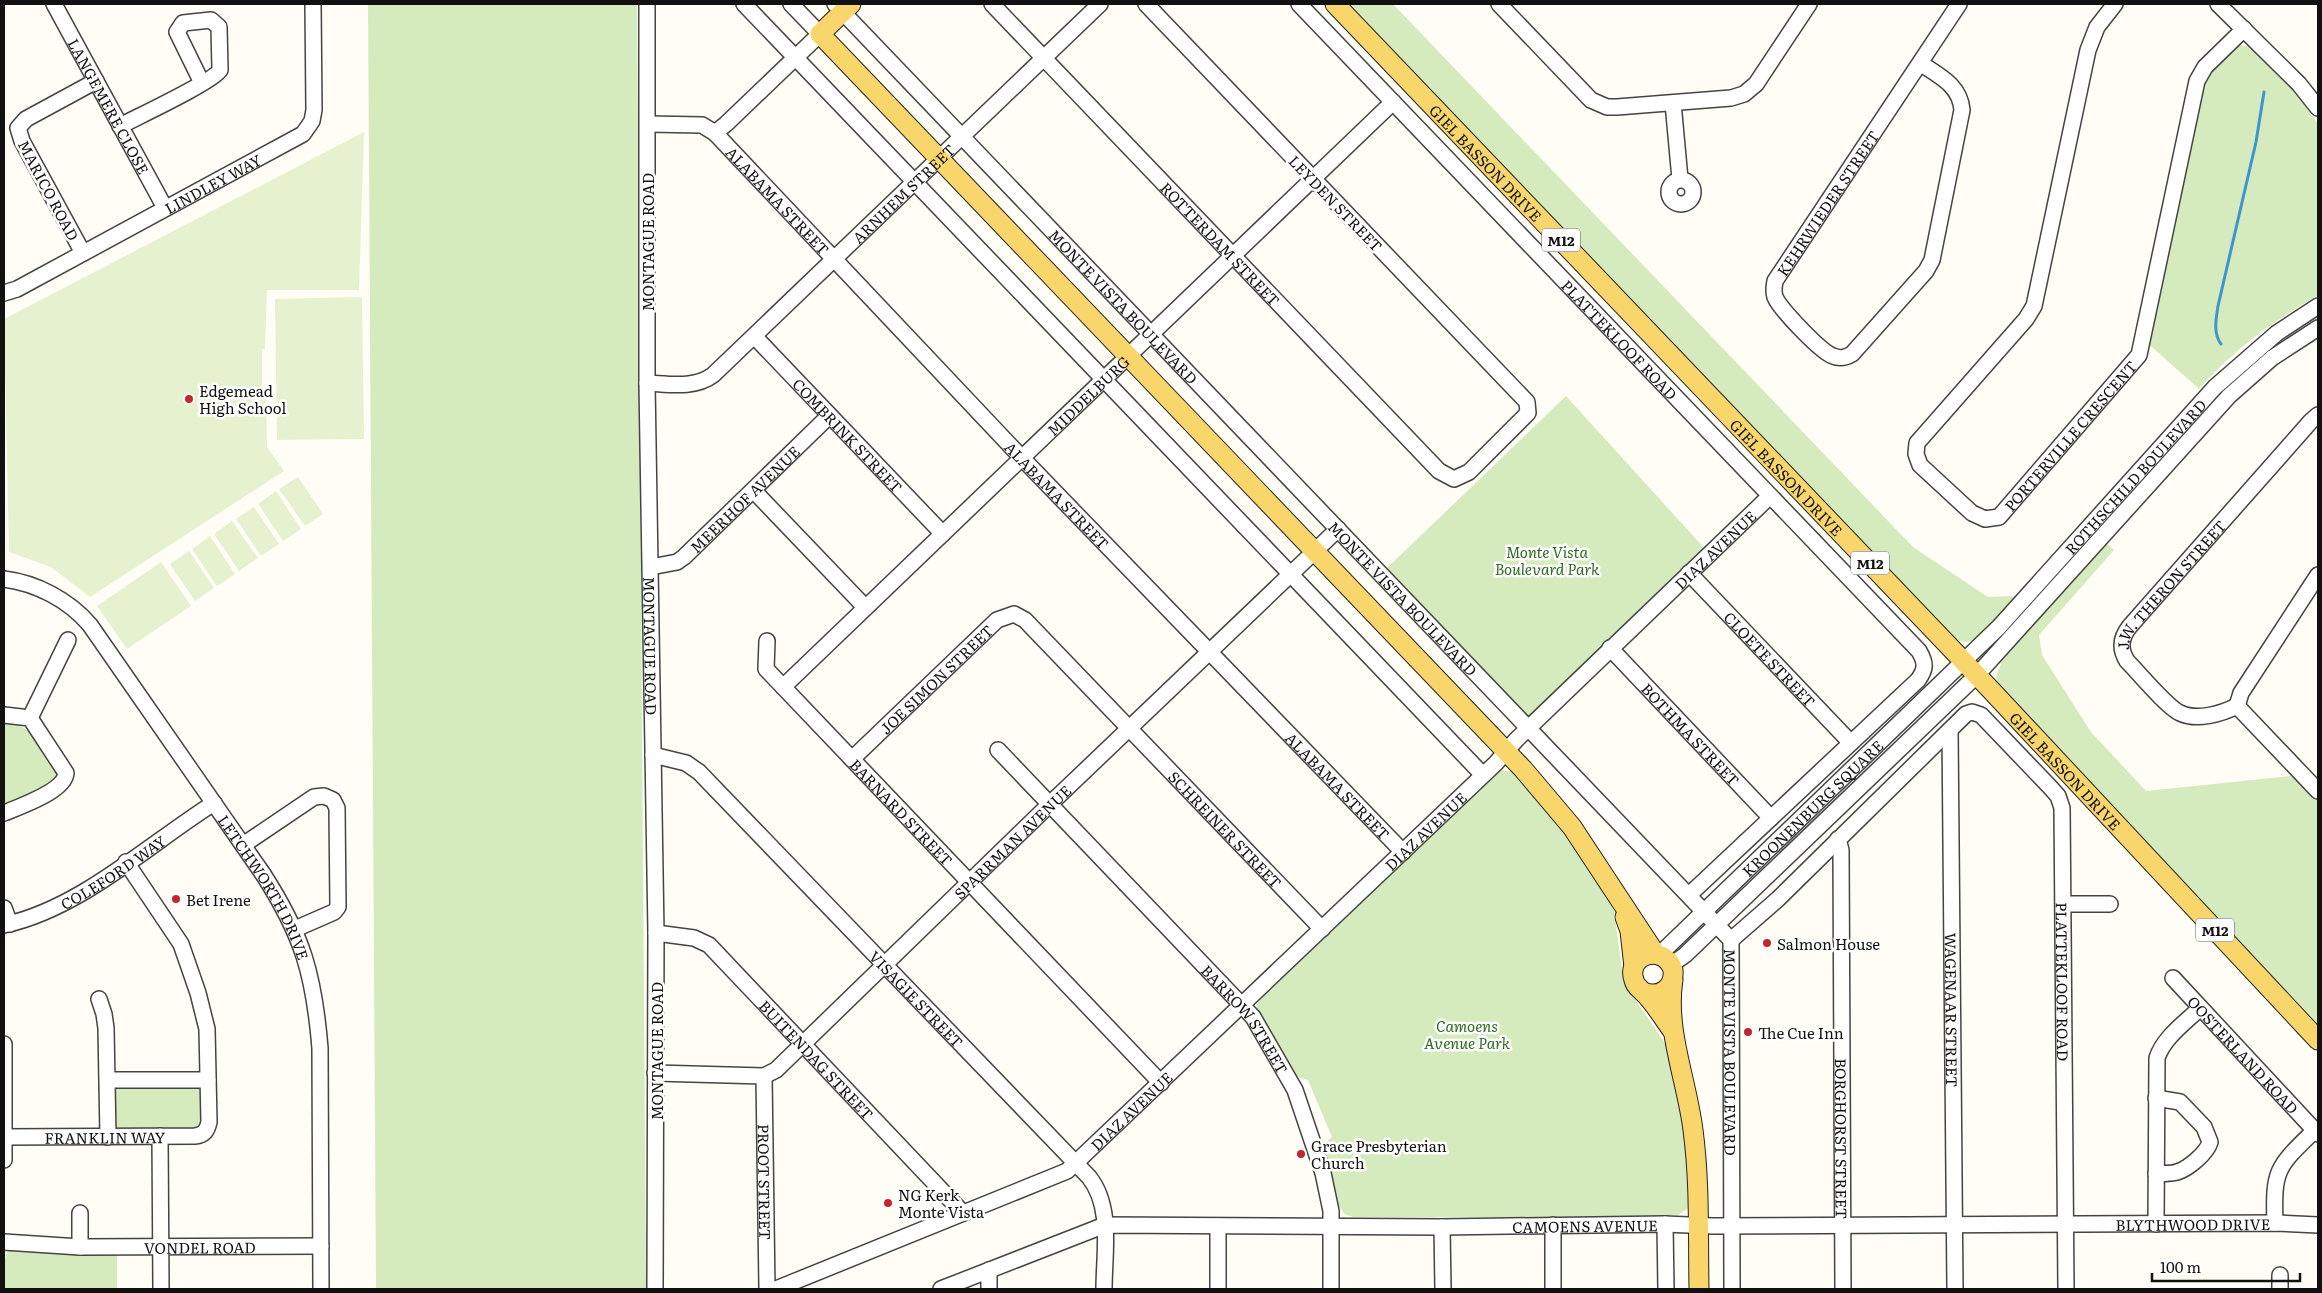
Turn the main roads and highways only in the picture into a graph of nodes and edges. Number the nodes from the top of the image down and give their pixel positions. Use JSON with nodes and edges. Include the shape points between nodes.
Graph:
{"nodes":[{"id":1,"x":1335,"y":4,"type":"edge"},
{"id":2,"x":843,"y":6,"type":"edge"},
{"id":3,"x":1618,"y":899,"type":"junction"},
{"id":4,"x":1665,"y":963,"type":"junction"},
{"id":5,"x":1634,"y":967,"type":"junction"},
{"id":6,"x":1643,"y":992,"type":"junction"},
{"id":7,"x":1674,"y":1033,"type":"junction"},
{"id":8,"x":2318,"y":1040,"type":"edge"},
{"id":9,"x":1699,"y":1289,"type":"edge"}],
"edges":[{"from":1,"to":8,"type":"main road","name":"GIEL BASSON DRIVE","number":"M12","via":[[1971,669]]},
{"from":2,"to":3,"type":"main road","name":"MONTE VISTA BOULEVARD","via":[[820,34],[1507,752],[1572,827]]},
{"from":3,"to":4,"type":"main road","name":"MONTE VISTA BOULEVARD"},
{"from":3,"to":5,"type":"main road","name":"MONTE VISTA BOULEVARD","via":[[1630,931]]},
{"from":4,"to":5,"type":"main road","via":[[1642,957]]},
{"from":4,"to":6,"type":"main road","via":[[1668,988],[1660,993]]},
{"from":4,"to":7,"type":"main road"},
{"from":5,"to":6,"type":"main road","via":[[1634,981]]},
{"from":6,"to":7,"type":"main road"},
{"from":7,"to":9,"type":"main road","via":[[1694,1136]]}]}
